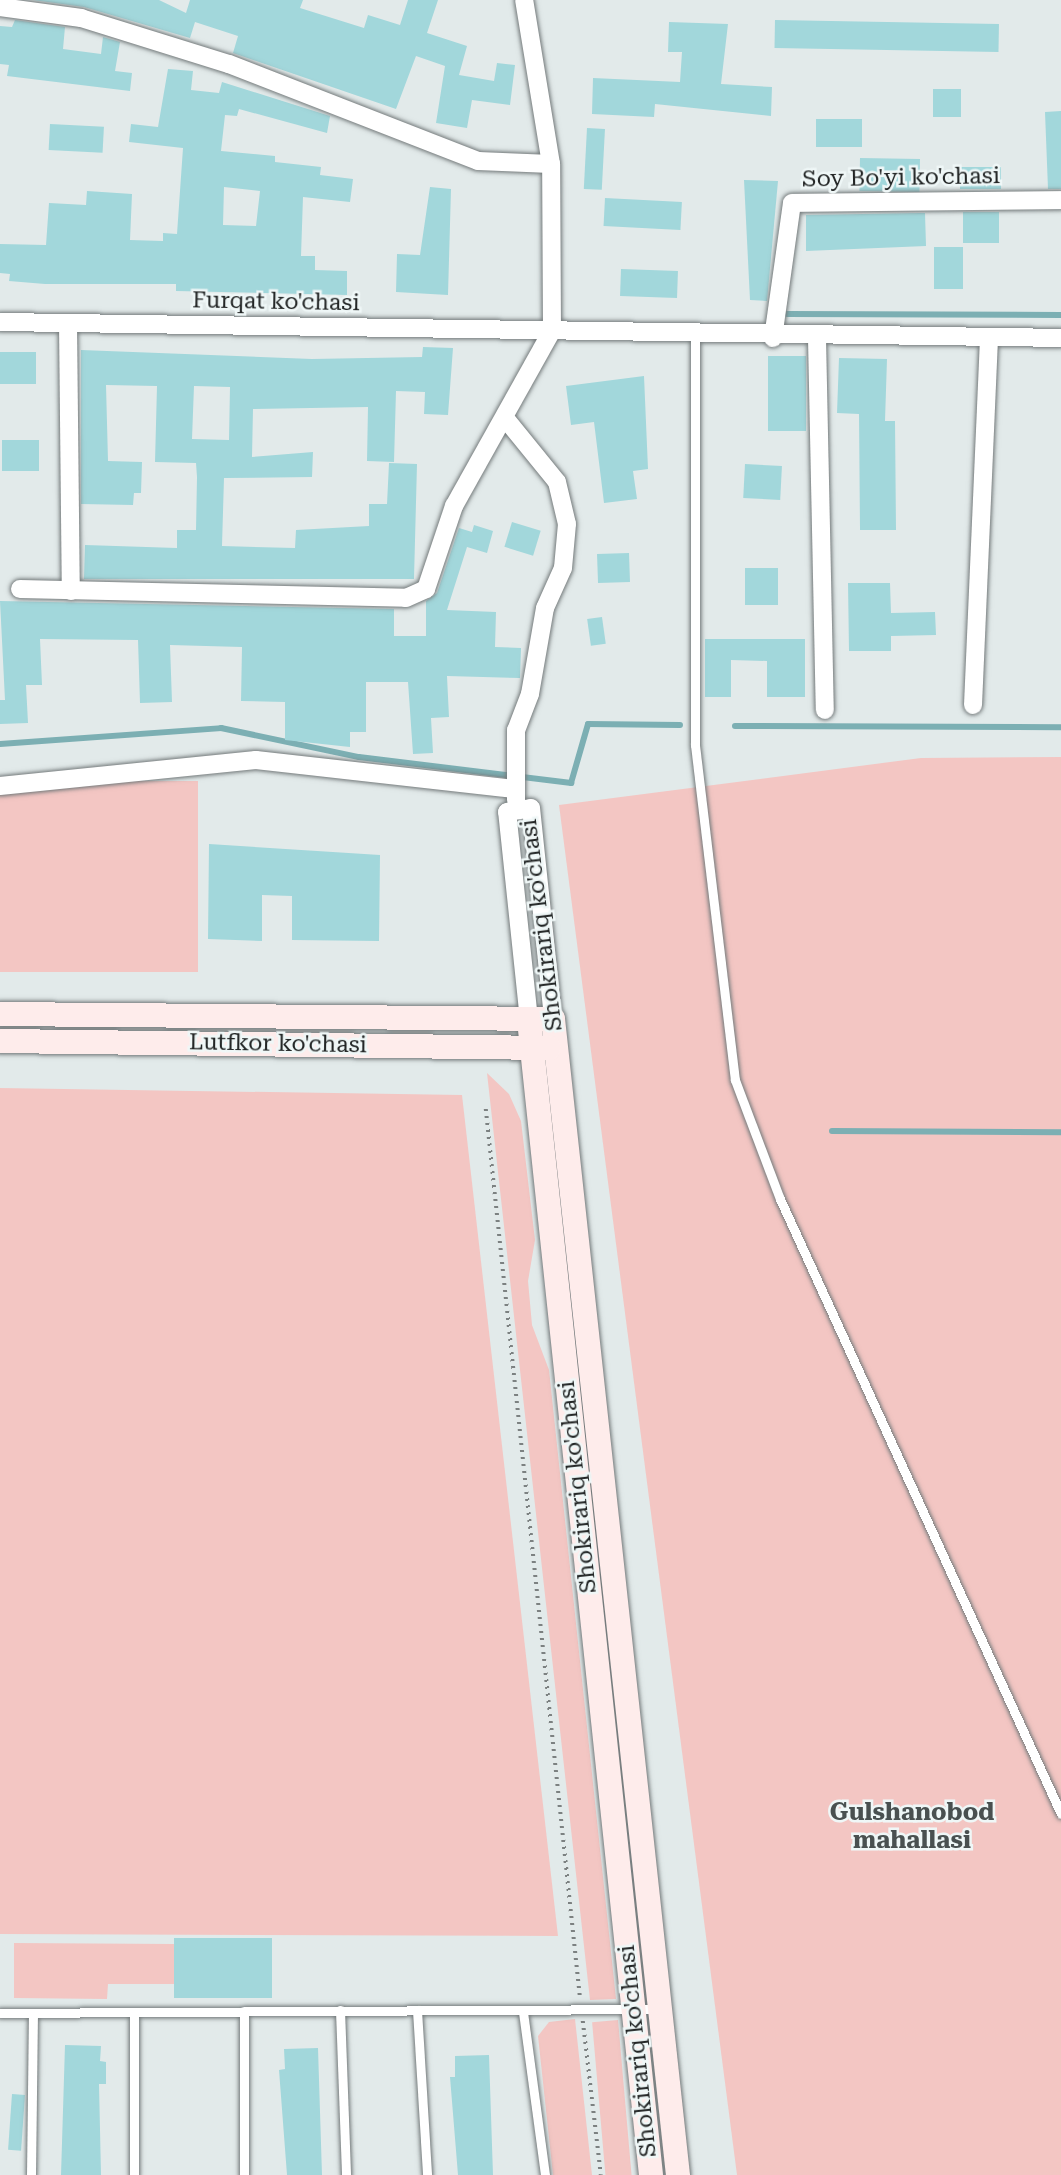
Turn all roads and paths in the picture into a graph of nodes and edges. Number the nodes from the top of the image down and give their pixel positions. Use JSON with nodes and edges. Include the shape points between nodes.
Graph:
{"nodes":[{"id":1,"x":524,"y":0,"type":"edge"},
{"id":2,"x":0,"y":7,"type":"edge"},
{"id":3,"x":551,"y":164,"type":"junction"},
{"id":4,"x":1061,"y":200,"type":"edge"},
{"id":5,"x":0,"y":322,"type":"edge"},
{"id":6,"x":68,"y":323,"type":"junction"},
{"id":7,"x":552,"y":331,"type":"junction"},
{"id":8,"x":695,"y":335,"type":"junction"},
{"id":9,"x":773,"y":338,"type":"junction"},
{"id":10,"x":817,"y":338,"type":"junction"},
{"id":11,"x":989,"y":338,"type":"junction"},
{"id":12,"x":1061,"y":338,"type":"edge"},
{"id":13,"x":505,"y":418,"type":"junction"},
{"id":14,"x":20,"y":589,"type":"dead end"},
{"id":15,"x":71,"y":591,"type":"junction"},
{"id":16,"x":973,"y":705,"type":"dead end"},
{"id":17,"x":825,"y":710,"type":"dead end"},
{"id":18,"x":0,"y":786,"type":"edge"},
{"id":19,"x":515,"y":789,"type":"junction"},
{"id":20,"x":0,"y":1014,"type":"edge"},
{"id":21,"x":541,"y":1019,"type":"junction"},
{"id":22,"x":0,"y":1041,"type":"edge"},
{"id":23,"x":532,"y":1048,"type":"junction"},
{"id":24,"x":556,"y":1048,"type":"junction"},
{"id":25,"x":486,"y":1109,"type":"dead end"},
{"id":26,"x":1061,"y":1814,"type":"edge"},
{"id":27,"x":661,"y":2009,"type":"junction"},
{"id":28,"x":340,"y":2010,"type":"junction"},
{"id":29,"x":417,"y":2010,"type":"junction"},
{"id":30,"x":634,"y":2010,"type":"junction"},
{"id":31,"x":244,"y":2011,"type":"junction"},
{"id":32,"x":134,"y":2012,"type":"junction"},
{"id":33,"x":523,"y":2012,"type":"junction"},
{"id":34,"x":582,"y":2012,"type":"junction"},
{"id":35,"x":0,"y":2013,"type":"edge"},
{"id":36,"x":33,"y":2013,"type":"junction"},
{"id":37,"x":31,"y":2175,"type":"edge"},
{"id":38,"x":134,"y":2175,"type":"edge"},
{"id":39,"x":244,"y":2175,"type":"edge"},
{"id":40,"x":346,"y":2175,"type":"edge"},
{"id":41,"x":427,"y":2175,"type":"edge"},
{"id":42,"x":545,"y":2175,"type":"edge"},
{"id":43,"x":601,"y":2175,"type":"edge"},
{"id":44,"x":651,"y":2175,"type":"edge"},
{"id":45,"x":678,"y":2175,"type":"edge"}],
"edges":[{"from":1,"to":3,"type":"street"},
{"from":2,"to":3,"type":"street","via":[[81,19],[229,64],[478,162]]},
{"from":3,"to":7,"type":"street"},
{"from":4,"to":9,"type":"street","name":"Soy Bo'yi ko'chasi","via":[[792,203]]},
{"from":5,"to":6,"type":"street","name":"Furqat ko'chasi"},
{"from":6,"to":7,"type":"street","name":"Furqat ko'chasi"},
{"from":6,"to":15,"type":"street"},
{"from":7,"to":8,"type":"street","name":"Furqat ko'chasi"},
{"from":7,"to":13,"type":"street"},
{"from":8,"to":9,"type":"street","name":"Furqat ko'chasi"},
{"from":8,"to":26,"type":"lane","via":[[695,745],[735,1080],[780,1199]]},
{"from":9,"to":10,"type":"street","name":"Furqat ko'chasi"},
{"from":10,"to":11,"type":"street","name":"Furqat ko'chasi"},
{"from":10,"to":17,"type":"street"},
{"from":11,"to":12,"type":"street","name":"Furqat ko'chasi"},
{"from":11,"to":16,"type":"street"},
{"from":13,"to":15,"type":"street","via":[[454,506],[419,596]]},
{"from":13,"to":19,"type":"street","via":[[557,482],[567,524],[563,568],[545,608],[530,694],[516,730]]},
{"from":14,"to":15,"type":"street"},
{"from":18,"to":19,"type":"street","via":[[256,760]]},
{"from":19,"to":21,"type":"street","name":"Shokirariq ko'chasi","via":[[517,810],[531,808]]},
{"from":20,"to":21,"type":"main road","name":"Lutfkor ko'chasi"},
{"from":21,"to":23,"type":"main road","name":"Shokirariq ko'chasi"},
{"from":21,"to":24,"type":"main road","name":"Shokirariq ko'chasi"},
{"from":22,"to":23,"type":"main road","name":"Lutfkor ko'chasi"},
{"from":23,"to":24,"type":"main road","name":"Lutfkor ko'chasi"},
{"from":23,"to":30,"type":"main road","name":"Shokirariq ko'chasi"},
{"from":24,"to":27,"type":"main road","name":"Shokirariq ko'chasi"},
{"from":25,"to":34,"type":"path"},
{"from":27,"to":30,"type":"lane"},
{"from":27,"to":45,"type":"main road","name":"Shokirariq ko'chasi"},
{"from":28,"to":29,"type":"lane"},
{"from":28,"to":31,"type":"lane"},
{"from":28,"to":40,"type":"lane"},
{"from":29,"to":33,"type":"lane"},
{"from":29,"to":41,"type":"lane"},
{"from":30,"to":34,"type":"lane"},
{"from":30,"to":44,"type":"main road","name":"Shokirariq ko'chasi"},
{"from":31,"to":32,"type":"lane"},
{"from":31,"to":39,"type":"lane"},
{"from":32,"to":36,"type":"lane"},
{"from":32,"to":38,"type":"lane"},
{"from":33,"to":34,"type":"lane"},
{"from":33,"to":42,"type":"lane"},
{"from":34,"to":43,"type":"path"},
{"from":35,"to":36,"type":"lane"},
{"from":36,"to":37,"type":"lane"}]}
